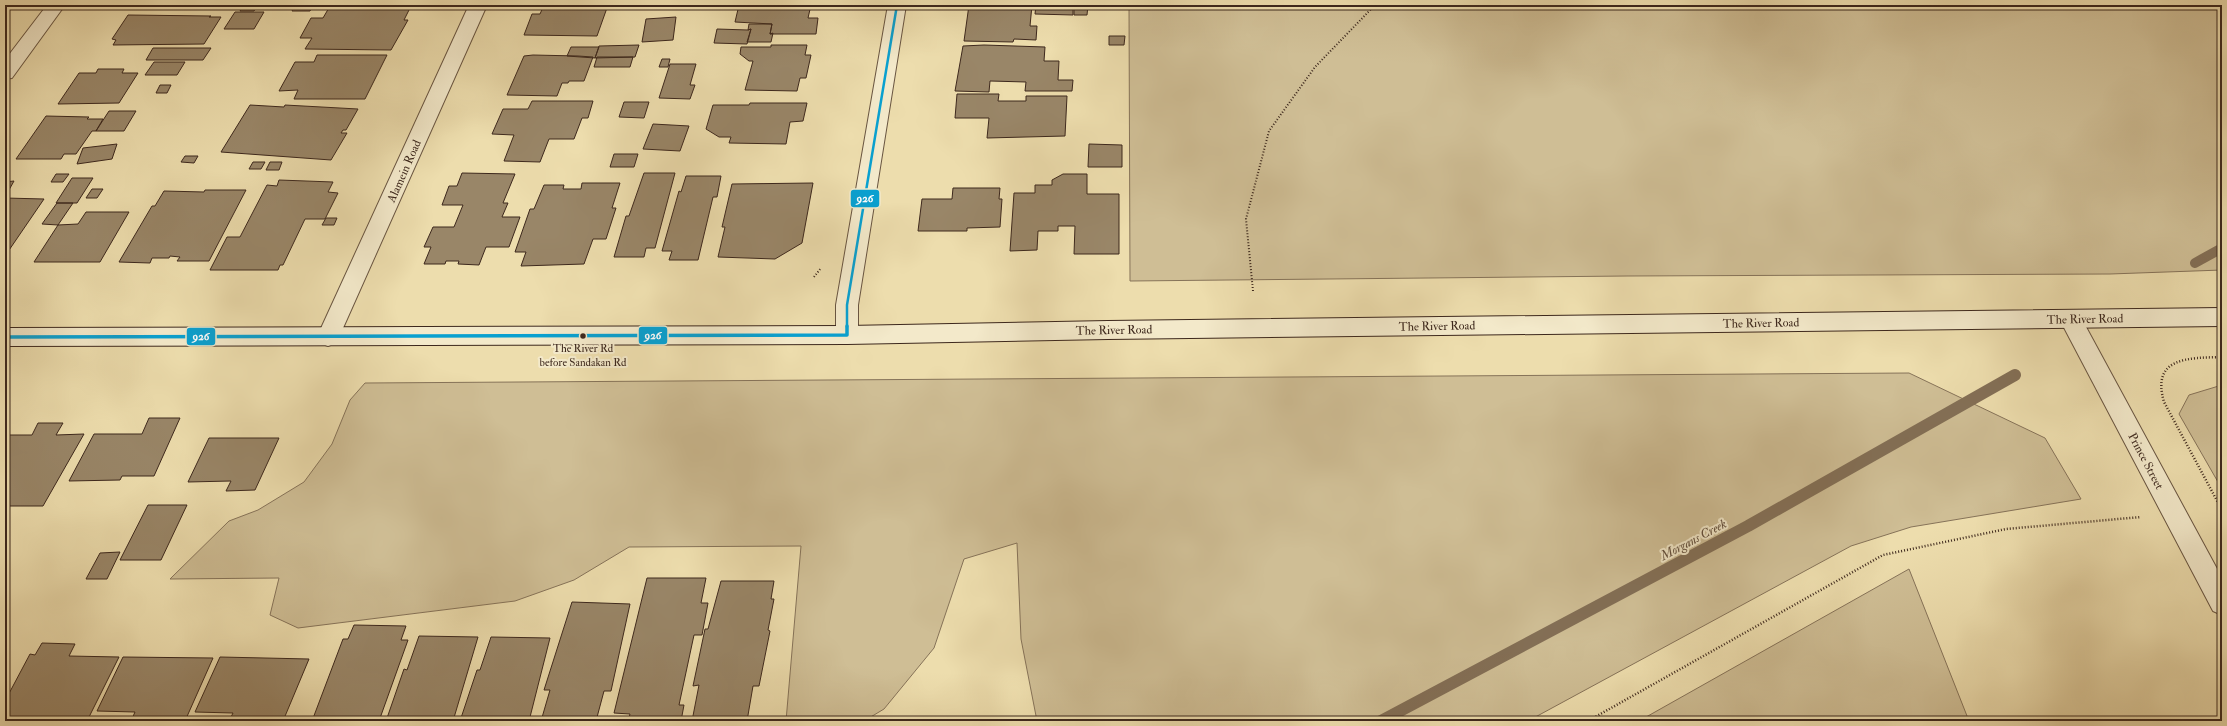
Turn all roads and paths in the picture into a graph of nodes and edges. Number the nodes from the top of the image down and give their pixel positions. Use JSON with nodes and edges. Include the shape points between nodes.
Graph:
{"nodes":[{"id":1,"x":56,"y":5,"type":"edge"},
{"id":2,"x":478,"y":5,"type":"edge"},
{"id":3,"x":897,"y":5,"type":"edge"},
{"id":4,"x":1375,"y":5,"type":"edge"},
{"id":5,"x":5,"y":72,"type":"edge"},
{"id":6,"x":1253,"y":291,"type":"dead end"},
{"id":7,"x":2222,"y":317,"type":"edge"},
{"id":8,"x":2071,"y":320,"type":"junction"},
{"id":9,"x":847,"y":335,"type":"junction"},
{"id":10,"x":5,"y":337,"type":"edge"},
{"id":11,"x":328,"y":337,"type":"junction"},
{"id":12,"x":2222,"y":357,"type":"edge"},
{"id":13,"x":2222,"y":510,"type":"edge"},
{"id":14,"x":2174,"y":514,"type":"junction"},
{"id":15,"x":2222,"y":603,"type":"edge"},
{"id":16,"x":1588,"y":721,"type":"edge"}],
"edges":[{"from":1,"to":5,"type":"main road"},
{"from":2,"to":11,"type":"main road","name":"Alamein Road"},
{"from":3,"to":9,"type":"main road","via":[[847,305]]},
{"from":4,"to":6,"type":"path","via":[[1315,67],[1269,131],[1246,219]]},
{"from":7,"to":8,"type":"main road","name":"The River Road"},
{"from":8,"to":9,"type":"main road","name":"The River Road"},
{"from":8,"to":14,"type":"main road","name":"Prince Street"},
{"from":9,"to":11,"type":"main road","name":"The River Road"},
{"from":10,"to":11,"type":"main road","name":"The River Road"},
{"from":12,"to":13,"type":"path","via":[[2174,362],[2158,383],[2164,402]]},
{"from":14,"to":15,"type":"main road","name":"Prince Street"},
{"from":14,"to":16,"type":"path","via":[[2006,529],[1883,555]]}]}
